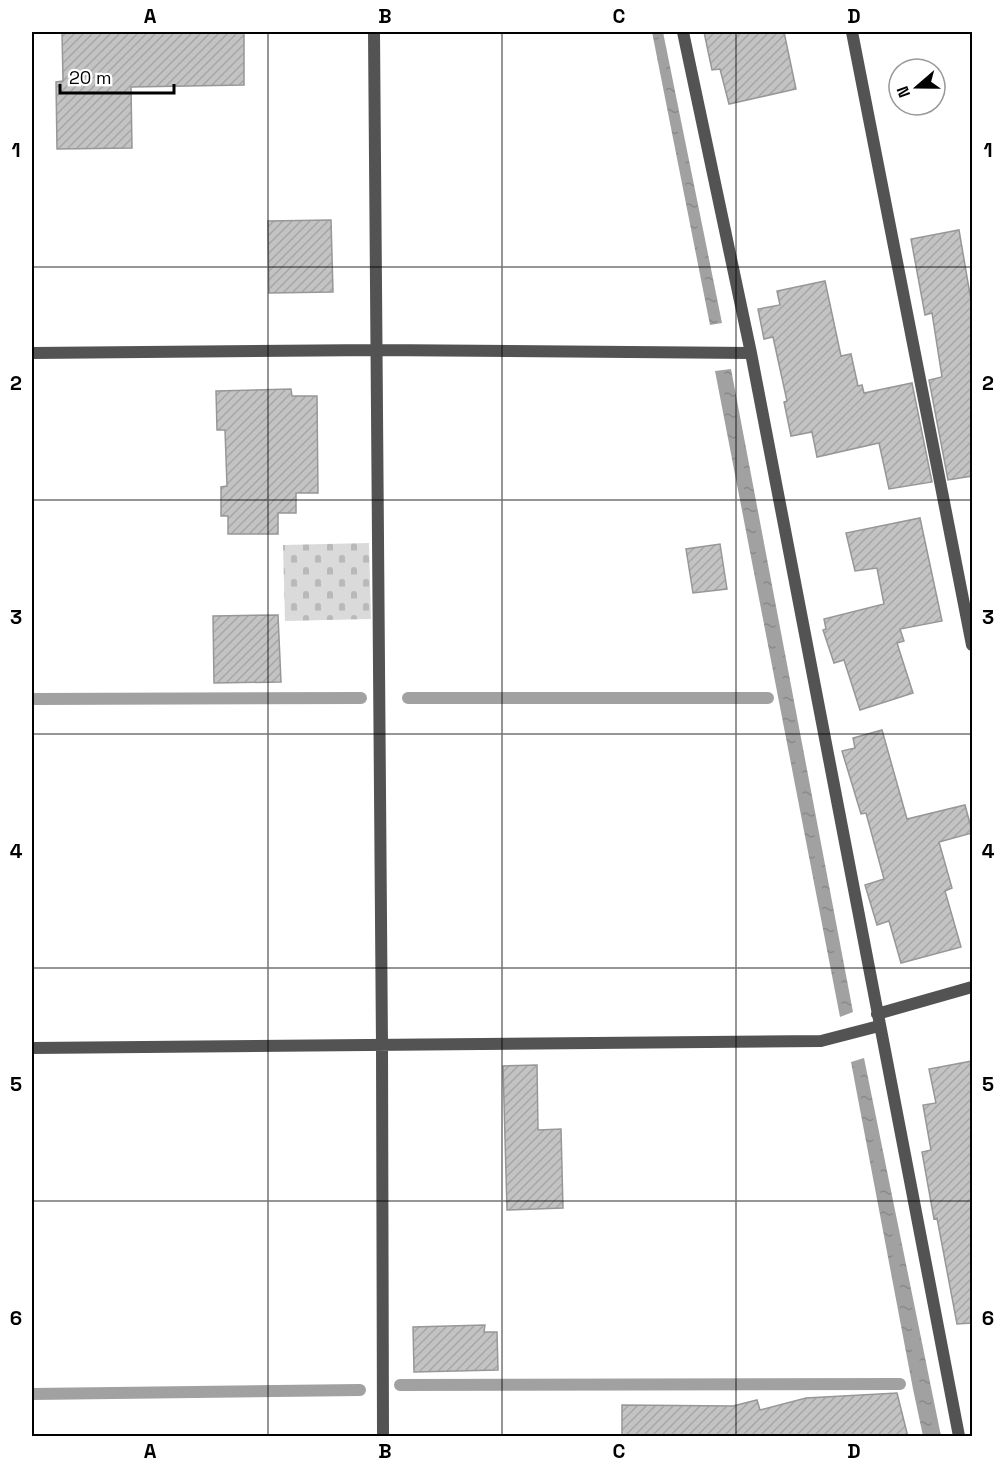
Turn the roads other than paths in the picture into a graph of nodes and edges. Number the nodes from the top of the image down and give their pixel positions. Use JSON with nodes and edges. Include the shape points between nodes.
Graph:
{"nodes":[{"id":1,"x":374,"y":32,"type":"edge"},
{"id":2,"x":683,"y":32,"type":"edge"},
{"id":3,"x":852,"y":32,"type":"edge"},
{"id":4,"x":377,"y":350,"type":"junction"},
{"id":5,"x":32,"y":353,"type":"edge"},
{"id":6,"x":751,"y":353,"type":"junction"},
{"id":7,"x":972,"y":645,"type":"edge"},
{"id":8,"x":972,"y":987,"type":"edge"},
{"id":9,"x":878,"y":1020,"type":"junction"},
{"id":10,"x":382,"y":1046,"type":"junction"},
{"id":11,"x":32,"y":1048,"type":"edge"},
{"id":12,"x":382,"y":1437,"type":"edge"},
{"id":13,"x":959,"y":1437,"type":"edge"}],
"edges":[{"from":1,"to":4,"type":"street"},
{"from":2,"to":6,"type":"street"},
{"from":3,"to":7,"type":"street"},
{"from":4,"to":5,"type":"street"},
{"from":4,"to":6,"type":"street"},
{"from":4,"to":10,"type":"street"},
{"from":6,"to":9,"type":"street"},
{"from":8,"to":9,"type":"street"},
{"from":9,"to":10,"type":"street","via":[[821,1041]]},
{"from":9,"to":13,"type":"street"},
{"from":10,"to":11,"type":"street"},
{"from":10,"to":12,"type":"street"}]}
